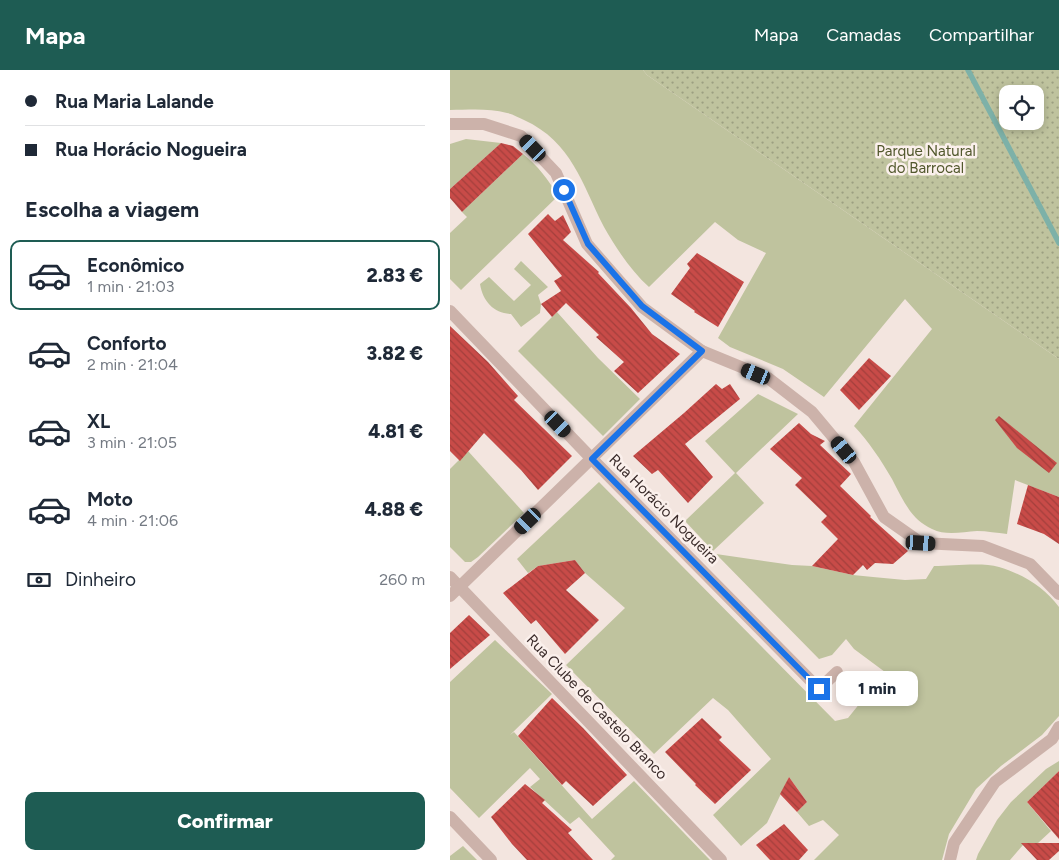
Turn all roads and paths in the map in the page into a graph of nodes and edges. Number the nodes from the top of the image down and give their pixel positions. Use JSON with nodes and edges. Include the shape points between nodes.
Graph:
{"nodes":[{"id":1,"x":450,"y":124,"type":"edge"},
{"id":2,"x":450,"y":311,"type":"edge"},
{"id":3,"x":702,"y":351,"type":"junction"},
{"id":4,"x":592,"y":459,"type":"junction"},
{"id":5,"x":450,"y":577,"type":"edge"},
{"id":6,"x":455,"y":591,"type":"edge"},
{"id":7,"x":1059,"y":594,"type":"edge"},
{"id":8,"x":837,"y":672,"type":"dead end"},
{"id":9,"x":1059,"y":727,"type":"edge"},
{"id":10,"x":1056,"y":743,"type":"edge"},
{"id":11,"x":450,"y":817,"type":"edge"},
{"id":12,"x":491,"y":860,"type":"edge"},
{"id":13,"x":721,"y":860,"type":"edge"},
{"id":14,"x":950,"y":860,"type":"edge"}],
"edges":[{"from":1,"to":3,"type":"street","via":[[484,124],[521,136],[556,172],[588,244],[642,306]]},
{"from":2,"to":4,"type":"street","name":"Rua Horácio Nogueira"},
{"from":3,"to":4,"type":"street"},
{"from":3,"to":7,"type":"street","via":[[768,378],[812,412],[854,462],[884,517],[921,543],[983,546],[1030,564]]},
{"from":4,"to":6,"type":"street"},
{"from":4,"to":8,"type":"street","name":"Rua Horácio Nogueira","via":[[819,689]]},
{"from":5,"to":6,"type":"street","name":"Rua Clube de Castelo Branco"},
{"from":6,"to":13,"type":"street","name":"Rua Clube de Castelo Branco"},
{"from":9,"to":10,"type":"street"},
{"from":10,"to":14,"type":"street","via":[[996,782],[954,843]]},
{"from":11,"to":12,"type":"street"}]}
